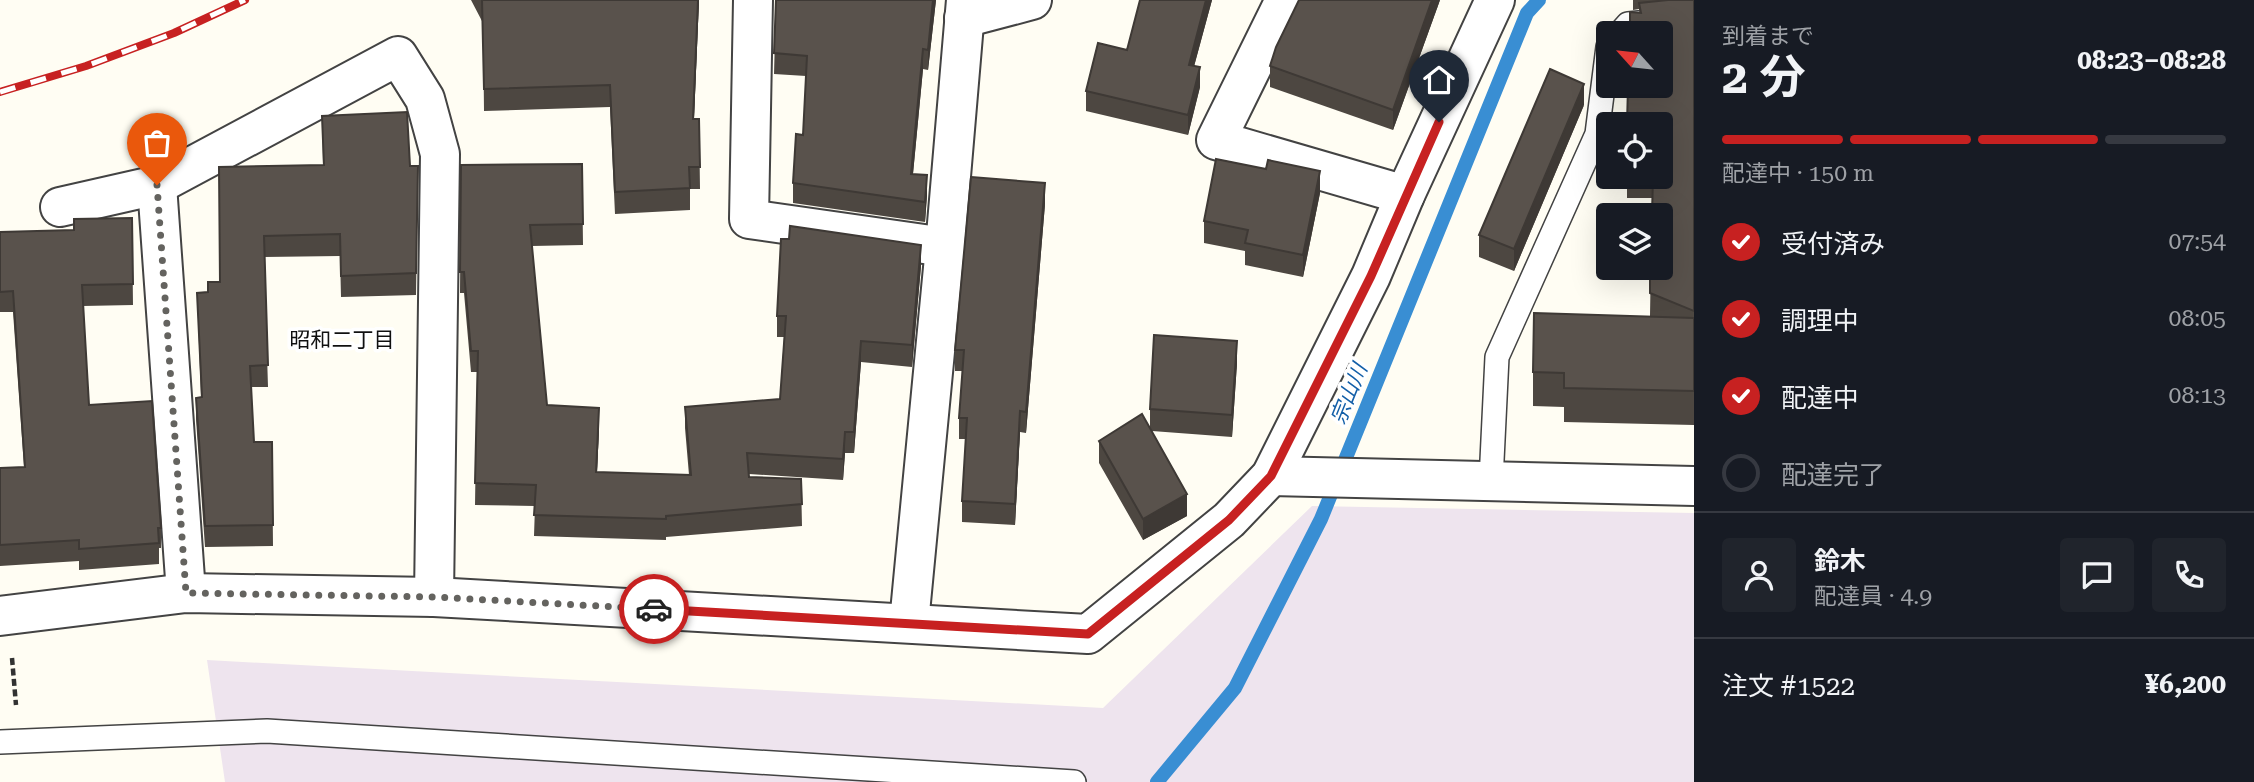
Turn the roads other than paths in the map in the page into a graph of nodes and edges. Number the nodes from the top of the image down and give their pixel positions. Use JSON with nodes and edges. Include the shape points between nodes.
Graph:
{"nodes":[{"id":1,"x":753,"y":0,"type":"edge"},
{"id":2,"x":1032,"y":0,"type":"edge"},
{"id":3,"x":1284,"y":0,"type":"edge"},
{"id":4,"x":1495,"y":0,"type":"edge"},
{"id":5,"x":965,"y":9,"type":"edge"},
{"id":6,"x":1694,"y":18,"type":"edge"},
{"id":7,"x":1661,"y":21,"type":"edge"},
{"id":8,"x":1602,"y":98,"type":"edge"},
{"id":9,"x":157,"y":185,"type":"junction"},
{"id":10,"x":1405,"y":195,"type":"junction"},
{"id":11,"x":61,"y":206,"type":"dead end"},
{"id":12,"x":946,"y":247,"type":"junction"},
{"id":13,"x":1271,"y":476,"type":"junction"},
{"id":14,"x":1491,"y":481,"type":"junction"},
{"id":15,"x":1694,"y":486,"type":"edge"},
{"id":16,"x":186,"y":593,"type":"junction"},
{"id":17,"x":434,"y":597,"type":"junction"},
{"id":18,"x":4,"y":615,"type":"edge"},
{"id":19,"x":909,"y":623,"type":"junction"},
{"id":20,"x":10,"y":741,"type":"edge"},
{"id":21,"x":1074,"y":782,"type":"edge"}],
"edges":[{"from":1,"to":12,"type":"street","via":[[750,219]]},
{"from":2,"to":5,"type":"street"},
{"from":3,"to":10,"type":"street","via":[[1216,140]]},
{"from":4,"to":10,"type":"street"},
{"from":5,"to":12,"type":"street"},
{"from":6,"to":7,"type":"lane"},
{"from":8,"to":14,"type":"lane","via":[[1597,134],[1497,357]]},
{"from":9,"to":11,"type":"street"},
{"from":9,"to":16,"type":"street"},
{"from":9,"to":17,"type":"street","via":[[397,56],[425,99],[440,154]]},
{"from":10,"to":13,"type":"street","via":[[1371,276]]},
{"from":12,"to":19,"type":"street"},
{"from":13,"to":14,"type":"street"},
{"from":13,"to":19,"type":"street","via":[[1229,520],[1088,634]]},
{"from":14,"to":15,"type":"street"},
{"from":16,"to":17,"type":"street"},
{"from":16,"to":18,"type":"street"},
{"from":17,"to":19,"type":"street"},
{"from":20,"to":21,"type":"lane","via":[[267,731]]}]}
